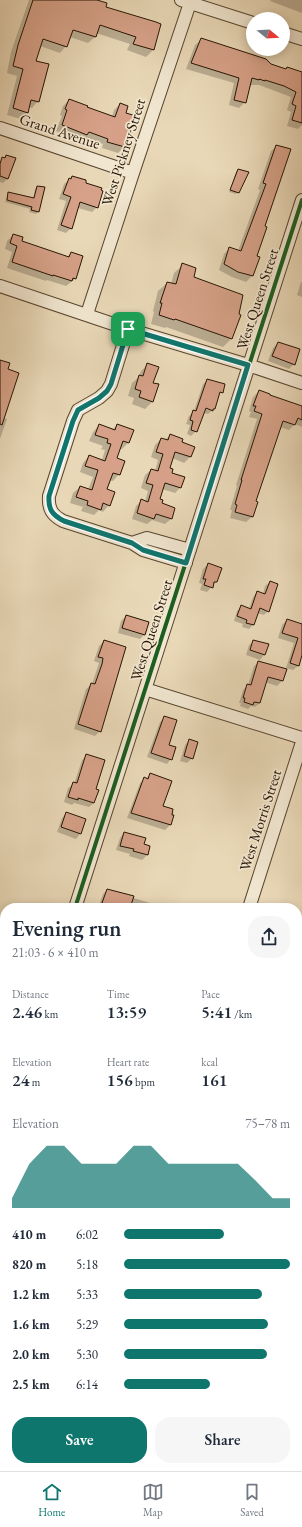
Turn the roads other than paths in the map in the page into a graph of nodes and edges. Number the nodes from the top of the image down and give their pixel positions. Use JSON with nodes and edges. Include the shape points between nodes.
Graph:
{"nodes":[{"id":1,"x":187,"y":1,"type":"edge"},
{"id":2,"x":246,"y":21,"type":"edge"},
{"id":3,"x":290,"y":35,"type":"edge"},
{"id":4,"x":302,"y":39,"type":"edge"},
{"id":5,"x":0,"y":128,"type":"edge"},
{"id":6,"x":133,"y":172,"type":"junction"},
{"id":7,"x":302,"y":200,"type":"edge"},
{"id":8,"x":0,"y":286,"type":"edge"},
{"id":9,"x":87,"y":314,"type":"junction"},
{"id":10,"x":128,"y":329,"type":"junction"},
{"id":11,"x":248,"y":365,"type":"junction"},
{"id":12,"x":302,"y":383,"type":"edge"},
{"id":13,"x":132,"y":543,"type":"junction"},
{"id":14,"x":190,"y":550,"type":"junction"},
{"id":15,"x":186,"y":563,"type":"junction"},
{"id":16,"x":144,"y":689,"type":"junction"},
{"id":17,"x":302,"y":738,"type":"edge"},
{"id":18,"x":302,"y":742,"type":"edge"},
{"id":19,"x":77,"y":903,"type":"edge"},
{"id":20,"x":252,"y":903,"type":"edge"}],
"edges":[{"from":1,"to":2,"type":"street"},
{"from":1,"to":6,"type":"street","name":"West Pickney Street"},
{"from":3,"to":4,"type":"street"},
{"from":5,"to":6,"type":"street","name":"Grand Avenue"},
{"from":6,"to":9,"type":"street","name":"West Pickney Street"},
{"from":7,"to":11,"type":"street","name":"West Queen Street"},
{"from":8,"to":9,"type":"street"},
{"from":9,"to":10,"type":"street"},
{"from":10,"to":11,"type":"street"},
{"from":10,"to":13,"type":"street","via":[[107,391],[78,410],[48,504],[50,511],[64,521]]},
{"from":11,"to":12,"type":"street"},
{"from":11,"to":14,"type":"street","name":"West Queen Street"},
{"from":13,"to":14,"type":"street","via":[[147,538]]},
{"from":13,"to":15,"type":"street","via":[[143,550]]},
{"from":14,"to":15,"type":"street","name":"West Queen Street"},
{"from":15,"to":16,"type":"street","name":"West Queen Street"},
{"from":16,"to":17,"type":"street"},
{"from":16,"to":19,"type":"street","name":"West Queen Street"},
{"from":18,"to":20,"type":"street","name":"West Morris Street"}]}
